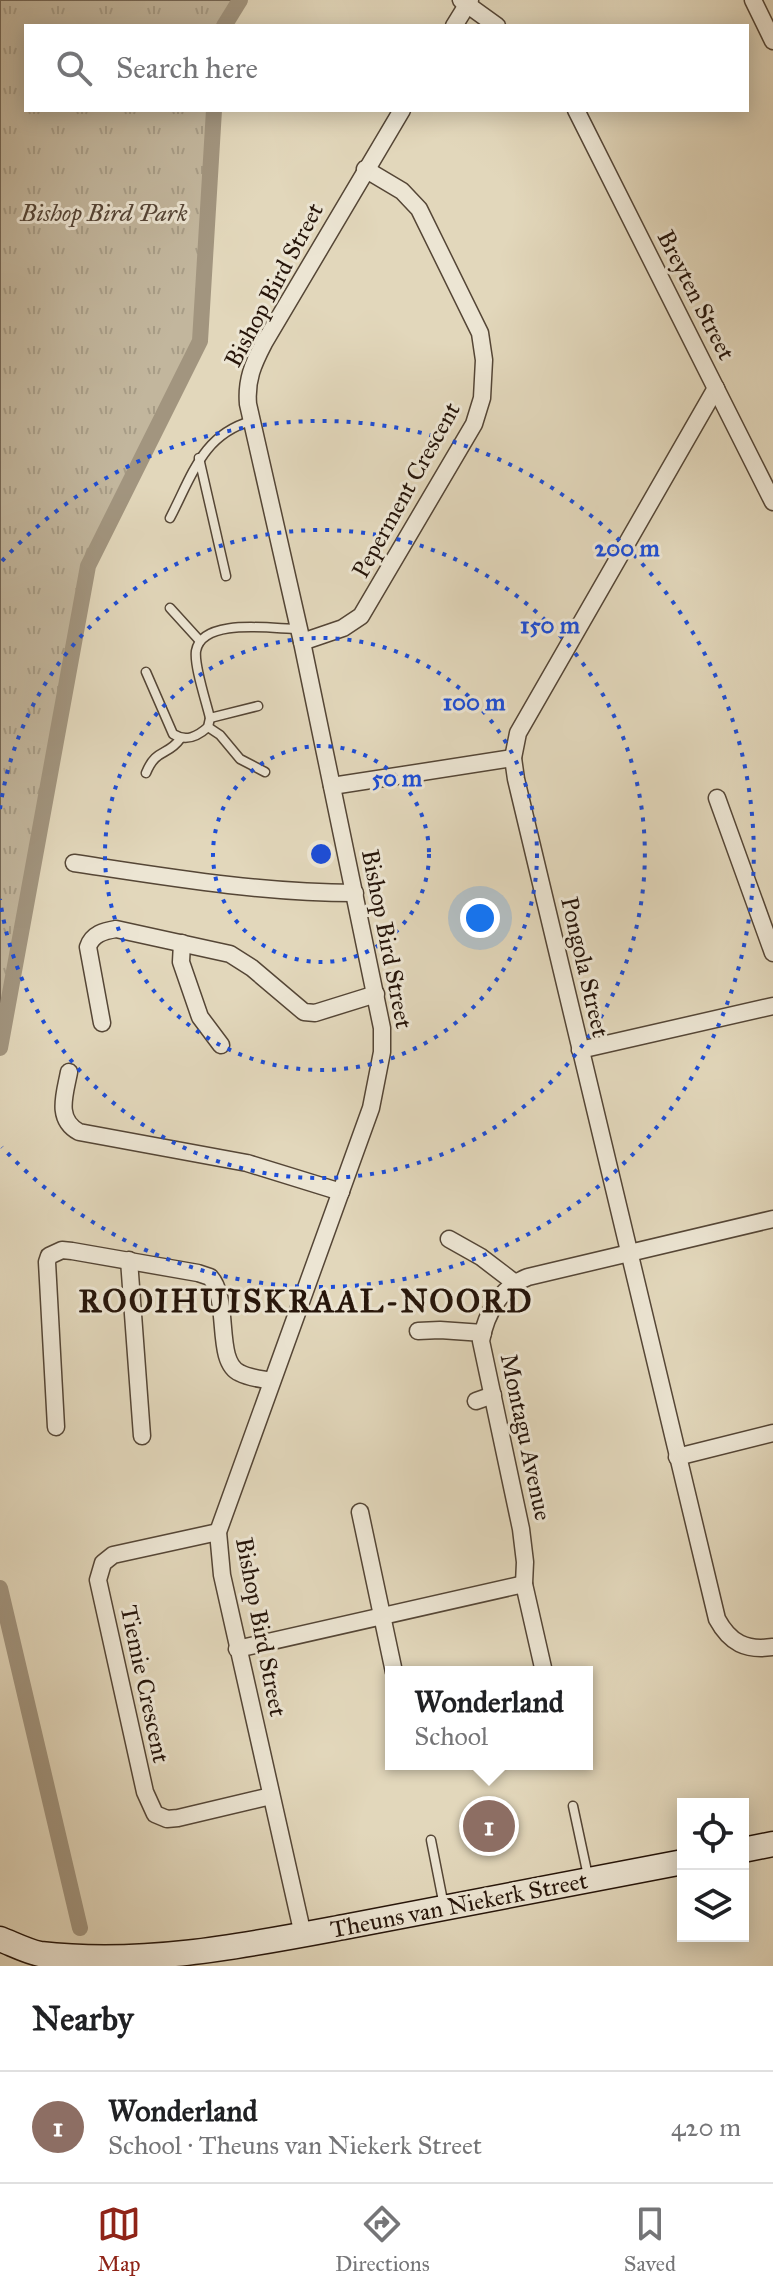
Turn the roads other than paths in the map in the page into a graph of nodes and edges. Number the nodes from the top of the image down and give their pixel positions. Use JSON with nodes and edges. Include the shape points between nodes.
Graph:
{"nodes":[{"id":1,"x":753,"y":0,"type":"edge"},
{"id":2,"x":466,"y":2,"type":"edge"},
{"id":3,"x":455,"y":24,"type":"edge"},
{"id":4,"x":494,"y":24,"type":"edge"},
{"id":5,"x":773,"y":41,"type":"edge"},
{"id":6,"x":401,"y":112,"type":"edge"},
{"id":7,"x":577,"y":112,"type":"edge"},
{"id":8,"x":365,"y":169,"type":"junction"},
{"id":9,"x":716,"y":388,"type":"junction"},
{"id":10,"x":251,"y":421,"type":"junction"},
{"id":11,"x":199,"y":458,"type":"junction"},
{"id":12,"x":773,"y":502,"type":"edge"},
{"id":13,"x":170,"y":518,"type":"dead end"},
{"id":14,"x":226,"y":576,"type":"dead end"},
{"id":15,"x":170,"y":608,"type":"dead end"},
{"id":16,"x":300,"y":636,"type":"junction"},
{"id":17,"x":200,"y":641,"type":"junction"},
{"id":18,"x":146,"y":672,"type":"dead end"},
{"id":19,"x":258,"y":706,"type":"dead end"},
{"id":20,"x":209,"y":722,"type":"junction"},
{"id":21,"x":180,"y":739,"type":"junction"},
{"id":22,"x":513,"y":758,"type":"junction"},
{"id":23,"x":265,"y":772,"type":"dead end"},
{"id":24,"x":146,"y":773,"type":"dead end"},
{"id":25,"x":332,"y":786,"type":"junction"},
{"id":26,"x":717,"y":798,"type":"dead end"},
{"id":27,"x":74,"y":863,"type":"dead end"},
{"id":28,"x":355,"y":893,"type":"junction"},
{"id":29,"x":182,"y":943,"type":"junction"},
{"id":30,"x":773,"y":953,"type":"edge"},
{"id":31,"x":376,"y":994,"type":"junction"},
{"id":32,"x":773,"y":1006,"type":"edge"},
{"id":33,"x":102,"y":1023,"type":"dead end"},
{"id":34,"x":221,"y":1045,"type":"dead end"},
{"id":35,"x":580,"y":1050,"type":"junction"},
{"id":36,"x":69,"y":1072,"type":"dead end"},
{"id":37,"x":341,"y":1192,"type":"junction"},
{"id":38,"x":773,"y":1219,"type":"edge"},
{"id":39,"x":449,"y":1239,"type":"dead end"},
{"id":40,"x":630,"y":1254,"type":"junction"},
{"id":41,"x":129,"y":1260,"type":"junction"},
{"id":42,"x":515,"y":1283,"type":"junction"},
{"id":43,"x":418,"y":1331,"type":"dead end"},
{"id":44,"x":483,"y":1333,"type":"junction"},
{"id":45,"x":272,"y":1381,"type":"junction"},
{"id":46,"x":493,"y":1395,"type":"junction"},
{"id":47,"x":476,"y":1401,"type":"dead end"},
{"id":48,"x":56,"y":1427,"type":"dead end"},
{"id":49,"x":773,"y":1433,"type":"edge"},
{"id":50,"x":142,"y":1436,"type":"dead end"},
{"id":51,"x":677,"y":1457,"type":"junction"},
{"id":52,"x":360,"y":1512,"type":"dead end"},
{"id":53,"x":218,"y":1532,"type":"junction"},
{"id":54,"x":524,"y":1584,"type":"junction"},
{"id":55,"x":380,"y":1615,"type":"junction"},
{"id":56,"x":773,"y":1647,"type":"edge"},
{"id":57,"x":237,"y":1649,"type":"junction"},
{"id":58,"x":393,"y":1666,"type":"edge"},
{"id":59,"x":543,"y":1666,"type":"edge"},
{"id":60,"x":271,"y":1796,"type":"junction"},
{"id":61,"x":573,"y":1806,"type":"dead end"},
{"id":62,"x":431,"y":1840,"type":"dead end"},
{"id":63,"x":773,"y":1844,"type":"edge"},
{"id":64,"x":749,"y":1849,"type":"edge"},
{"id":65,"x":677,"y":1863,"type":"edge"},
{"id":66,"x":589,"y":1880,"type":"junction"},
{"id":67,"x":445,"y":1909,"type":"junction"},
{"id":68,"x":303,"y":1935,"type":"junction"},
{"id":69,"x":0,"y":1939,"type":"edge"},
{"id":70,"x":102,"y":1965,"type":"edge"}],
"edges":[{"from":1,"to":5,"type":"street"},
{"from":2,"to":3,"type":"street"},
{"from":2,"to":4,"type":"street"},
{"from":6,"to":8,"type":"street","name":"Bishop Bird Street"},
{"from":7,"to":9,"type":"street","name":"Breyten Street"},
{"from":8,"to":10,"type":"street","name":"Bishop Bird Street","via":[[252,368],[246,387]]},
{"from":8,"to":16,"type":"street","name":"Peperment Crescent","via":[[402,191],[419,209],[480,333],[482,398],[474,424],[361,616],[343,628]]},
{"from":9,"to":12,"type":"street","name":"Breyten Street"},
{"from":9,"to":22,"type":"street","name":"Pongola Street","via":[[518,733]]},
{"from":10,"to":11,"type":"lane","via":[[230,427]]},
{"from":10,"to":16,"type":"street","name":"Bishop Bird Street"},
{"from":11,"to":13,"type":"lane"},
{"from":11,"to":14,"type":"lane"},
{"from":15,"to":17,"type":"lane"},
{"from":16,"to":17,"type":"lane","via":[[229,627]]},
{"from":16,"to":25,"type":"street","name":"Bishop Bird Street"},
{"from":17,"to":20,"type":"lane","via":[[195,653]]},
{"from":18,"to":21,"type":"lane","via":[[167,725]]},
{"from":19,"to":20,"type":"lane"},
{"from":20,"to":21,"type":"lane","via":[[190,738]]},
{"from":20,"to":23,"type":"lane","via":[[240,759]]},
{"from":21,"to":24,"type":"lane","via":[[155,756]]},
{"from":22,"to":25,"type":"street"},
{"from":22,"to":35,"type":"street","name":"Pongola Street"},
{"from":25,"to":28,"type":"street","name":"Bishop Bird Street"},
{"from":26,"to":30,"type":"street"},
{"from":27,"to":28,"type":"street","via":[[183,880]]},
{"from":28,"to":31,"type":"street","name":"Bishop Bird Street"},
{"from":29,"to":31,"type":"street","via":[[238,958],[304,1012]]},
{"from":29,"to":33,"type":"street","via":[[116,929],[92,938],[88,955]]},
{"from":29,"to":34,"type":"street","via":[[181,962],[200,1017]]},
{"from":31,"to":37,"type":"street","name":"Bishop Bird Street","via":[[382,1028],[379,1078]]},
{"from":32,"to":35,"type":"street"},
{"from":35,"to":40,"type":"street","name":"Pongola Street"},
{"from":36,"to":37,"type":"street","via":[[62,1112],[69,1127],[79,1132],[247,1163]]},
{"from":37,"to":45,"type":"street","name":"Bishop Bird Street"},
{"from":38,"to":40,"type":"street"},
{"from":39,"to":42,"type":"street"},
{"from":40,"to":42,"type":"street"},
{"from":40,"to":51,"type":"street","name":"Pongola Street"},
{"from":41,"to":45,"type":"street","via":[[210,1277],[220,1293],[228,1362],[239,1373]]},
{"from":41,"to":48,"type":"street","via":[[72,1251],[49,1256]]},
{"from":41,"to":50,"type":"street"},
{"from":42,"to":44,"type":"street","name":"Montagu Avenue","via":[[493,1307]]},
{"from":43,"to":44,"type":"street"},
{"from":44,"to":46,"type":"street","name":"Montagu Avenue"},
{"from":45,"to":53,"type":"street","name":"Bishop Bird Street"},
{"from":46,"to":47,"type":"street"},
{"from":46,"to":54,"type":"street","name":"Montagu Avenue","via":[[524,1546]]},
{"from":49,"to":51,"type":"street"},
{"from":51,"to":56,"type":"street","name":"Pongola Street","via":[[717,1619],[732,1641],[754,1649]]},
{"from":52,"to":55,"type":"street"},
{"from":53,"to":57,"type":"street","name":"Bishop Bird Street"},
{"from":53,"to":60,"type":"street","name":"Tiemie Crescent","via":[[113,1555],[103,1563],[98,1580],[145,1792],[155,1814],[178,1818]]},
{"from":54,"to":55,"type":"street"},
{"from":54,"to":59,"type":"street","name":"Montagu Avenue"},
{"from":55,"to":57,"type":"street"},
{"from":55,"to":58,"type":"street"},
{"from":57,"to":60,"type":"street","name":"Bishop Bird Street"},
{"from":60,"to":68,"type":"street","name":"Bishop Bird Street"},
{"from":61,"to":66,"type":"lane"},
{"from":62,"to":67,"type":"lane"},
{"from":63,"to":64,"type":"street"},
{"from":65,"to":66,"type":"street","name":"Theuns van Niekerk Street"},
{"from":66,"to":67,"type":"street","name":"Theuns van Niekerk Street"},
{"from":67,"to":68,"type":"street","name":"Theuns van Niekerk Street"},
{"from":68,"to":70,"type":"street","name":"Theuns van Niekerk Street","via":[[183,1961]]},
{"from":69,"to":70,"type":"street","name":"Theuns van Niekerk Street","via":[[39,1954]]}]}
